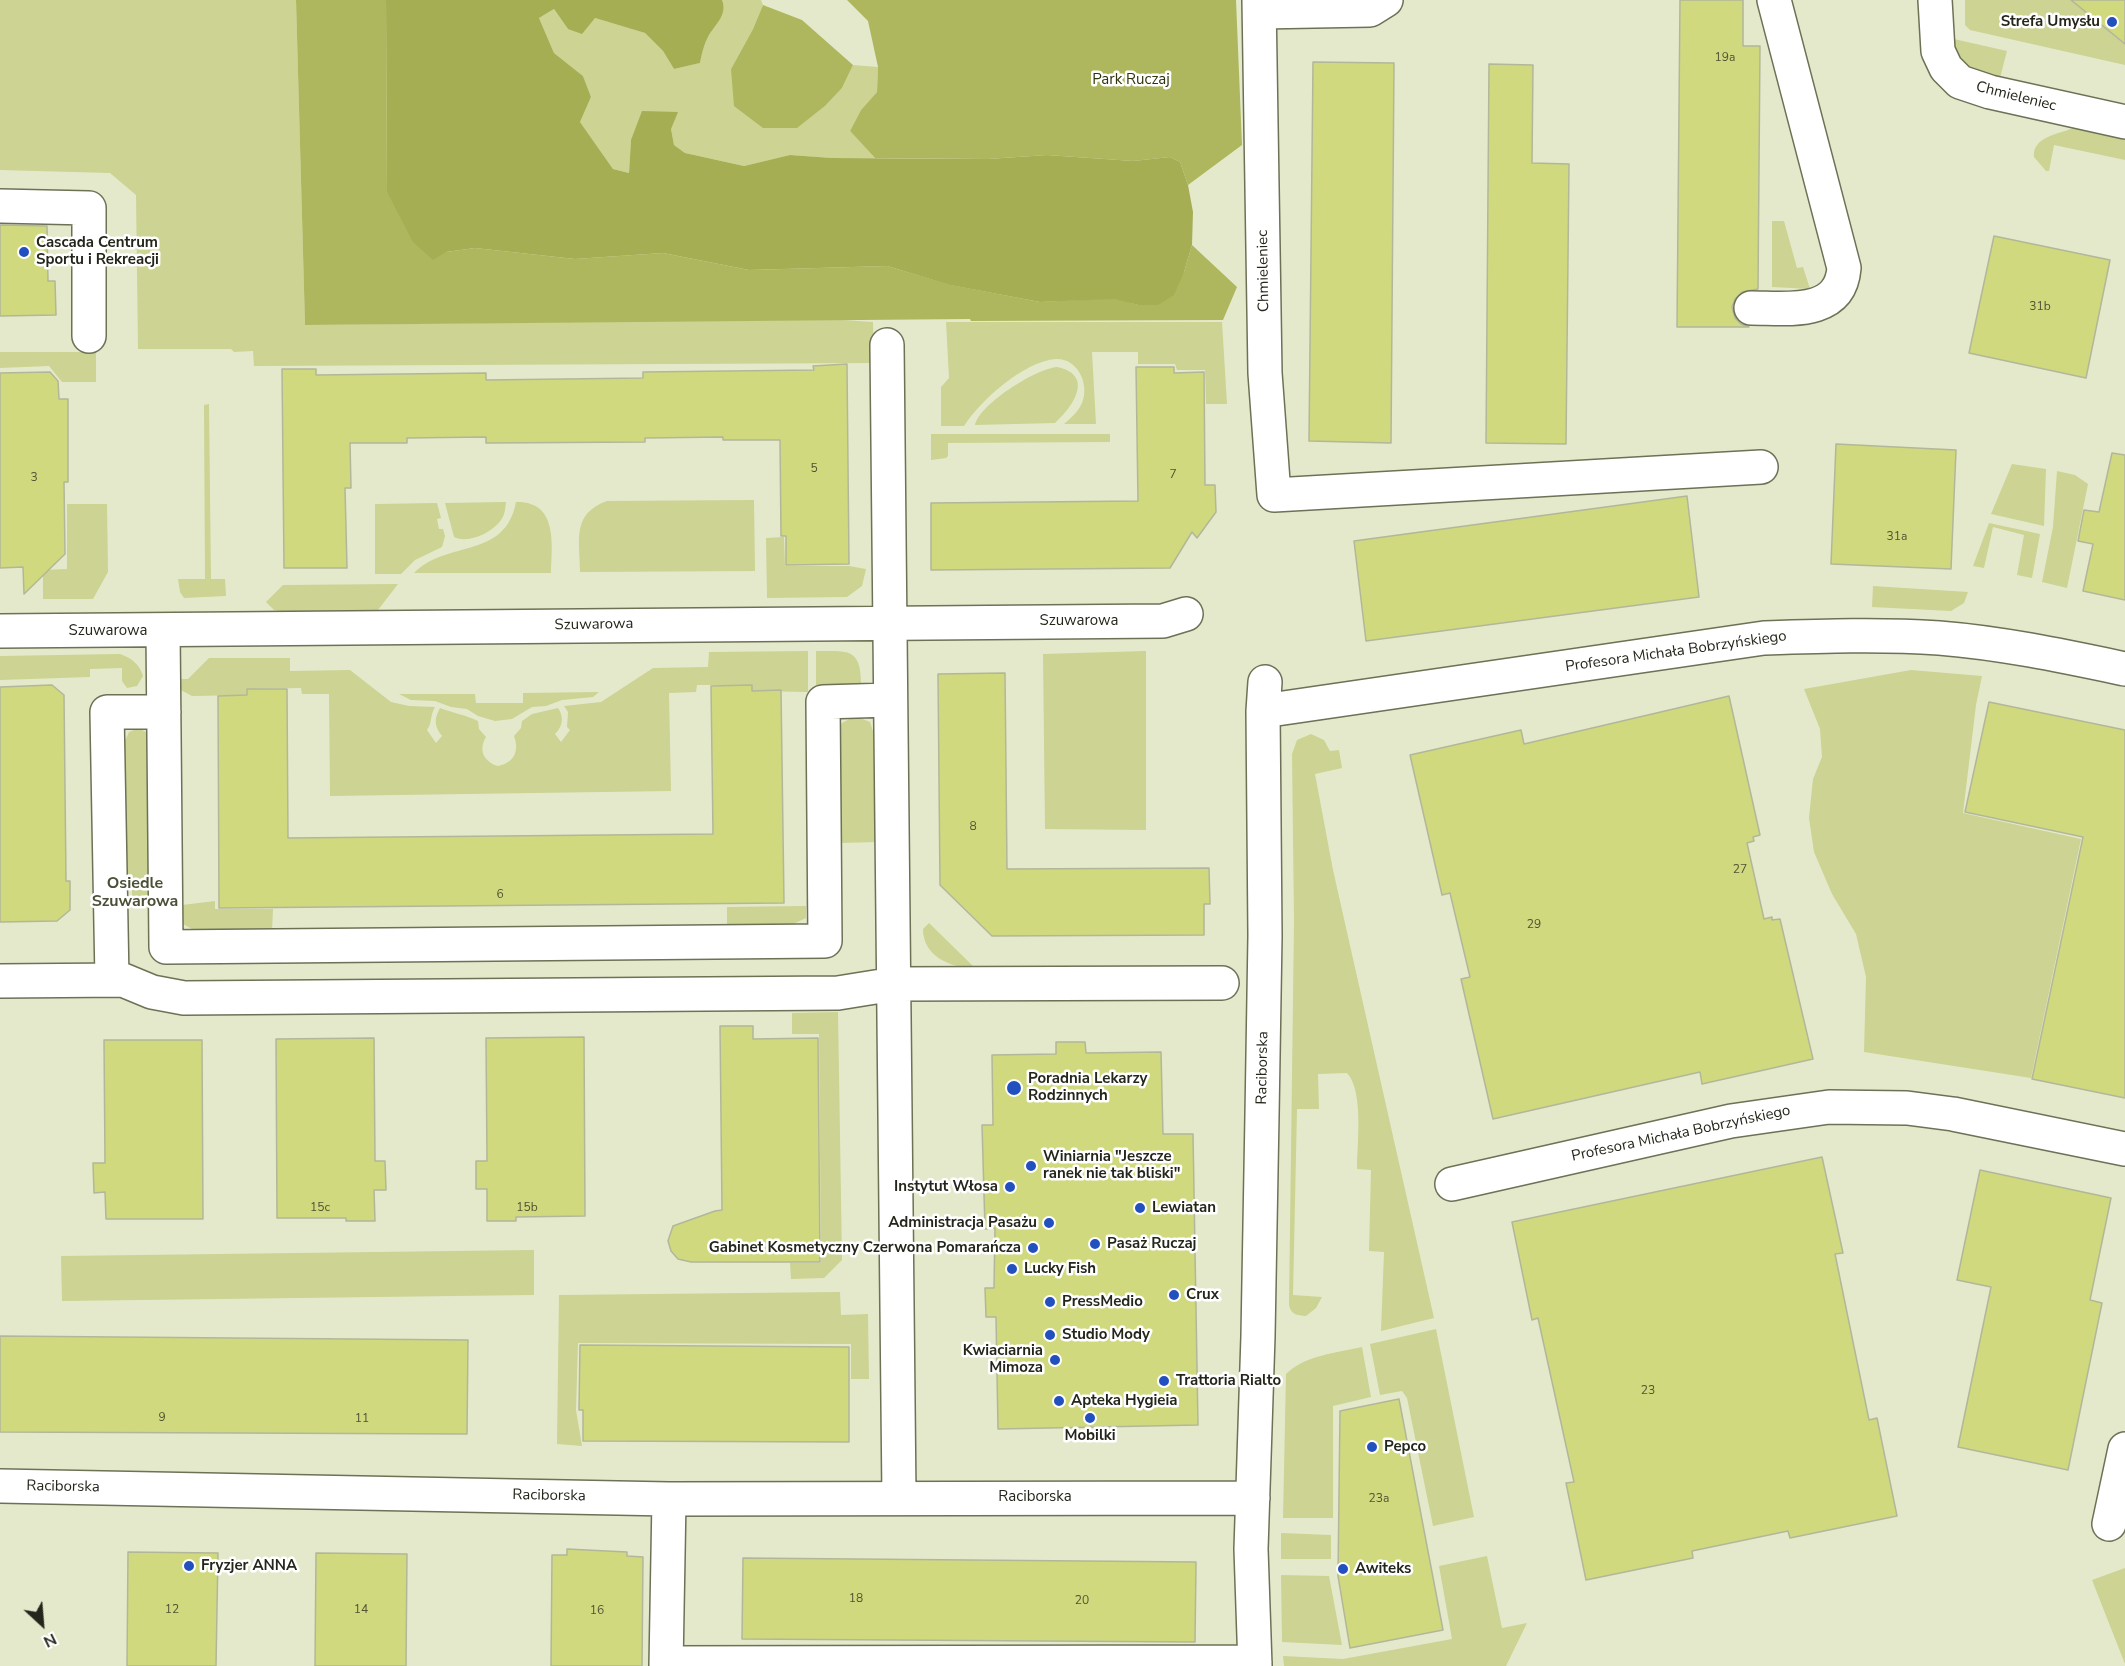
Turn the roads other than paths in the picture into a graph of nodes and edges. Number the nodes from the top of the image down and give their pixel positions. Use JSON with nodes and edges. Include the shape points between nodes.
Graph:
{"nodes":[{"id":1,"x":1386,"y":0,"type":"edge"},
{"id":2,"x":1774,"y":0,"type":"edge"},
{"id":3,"x":1935,"y":0,"type":"edge"},
{"id":4,"x":1260,"y":6,"type":"edge"},
{"id":5,"x":2125,"y":122,"type":"edge"},
{"id":6,"x":0,"y":206,"type":"edge"},
{"id":7,"x":1751,"y":308,"type":"dead end"},
{"id":8,"x":89,"y":336,"type":"dead end"},
{"id":9,"x":887,"y":345,"type":"dead end"},
{"id":10,"x":1761,"y":467,"type":"dead end"},
{"id":11,"x":1186,"y":614,"type":"dead end"},
{"id":12,"x":890,"y":623,"type":"junction"},
{"id":13,"x":163,"y":630,"type":"junction"},
{"id":14,"x":0,"y":631,"type":"edge"},
{"id":15,"x":2125,"y":669,"type":"edge"},
{"id":16,"x":1264,"y":696,"type":"joint"},
{"id":17,"x":891,"y":700,"type":"junction"},
{"id":18,"x":164,"y":712,"type":"junction"},
{"id":19,"x":112,"y":980,"type":"junction"},
{"id":20,"x":0,"y":981,"type":"edge"},
{"id":21,"x":894,"y":984,"type":"junction"},
{"id":22,"x":1222,"y":984,"type":"dead end"},
{"id":23,"x":2125,"y":1149,"type":"edge"},
{"id":24,"x":1452,"y":1184,"type":"dead end"},
{"id":25,"x":2125,"y":1449,"type":"edge"},
{"id":26,"x":0,"y":1486,"type":"edge"},
{"id":27,"x":899,"y":1497,"type":"junction"},
{"id":28,"x":1253,"y":1498,"type":"junction"},
{"id":29,"x":669,"y":1499,"type":"junction"},
{"id":30,"x":2109,"y":1524,"type":"dead end"},
{"id":31,"x":1255,"y":1664,"type":"edge"},
{"id":32,"x":666,"y":1665,"type":"edge"}],
"edges":[{"from":1,"to":4,"type":"street","via":[[1370,10]]},
{"from":2,"to":7,"type":"street","via":[[1844,268],[1840,288],[1819,304],[1809,308]]},
{"from":3,"to":5,"type":"street","name":"Chmieleniec","via":[[1938,51],[1946,68],[1960,82],[1990,93]]},
{"from":4,"to":10,"type":"street","name":"Chmieleniec","via":[[1265,373],[1274,495]]},
{"from":6,"to":8,"type":"street","via":[[89,208]]},
{"from":9,"to":12,"type":"street"},
{"from":11,"to":12,"type":"street","name":"Szuwarowa","via":[[1163,621]]},
{"from":12,"to":13,"type":"street","name":"Szuwarowa"},
{"from":12,"to":17,"type":"street"},
{"from":13,"to":14,"type":"street","name":"Szuwarowa"},
{"from":13,"to":18,"type":"street"},
{"from":15,"to":16,"type":"street","name":"Profesora Michała Bobrzyńskiego","via":[[2030,649],[1939,638],[1829,635],[1764,638]]},
{"from":16,"to":28,"type":"street","name":"Raciborska","via":[[1265,936]]},
{"from":17,"to":18,"type":"street","via":[[823,702],[825,941],[166,947]]},
{"from":17,"to":21,"type":"street"},
{"from":18,"to":19,"type":"street","via":[[107,712]]},
{"from":19,"to":20,"type":"street"},
{"from":19,"to":21,"type":"street","via":[[184,998],[838,993]]},
{"from":21,"to":22,"type":"street"},
{"from":21,"to":27,"type":"street"},
{"from":23,"to":24,"type":"street","name":"Profesora Michała Bobrzyńskiego","via":[[1953,1114],[1907,1108],[1829,1107],[1731,1121]]},
{"from":25,"to":30,"type":"street"},
{"from":26,"to":29,"type":"street","name":"Raciborska"},
{"from":27,"to":28,"type":"street","name":"Raciborska"},
{"from":27,"to":29,"type":"street","name":"Raciborska"},
{"from":28,"to":31,"type":"street"},
{"from":29,"to":32,"type":"street"},
{"from":31,"to":32,"type":"street"}]}
